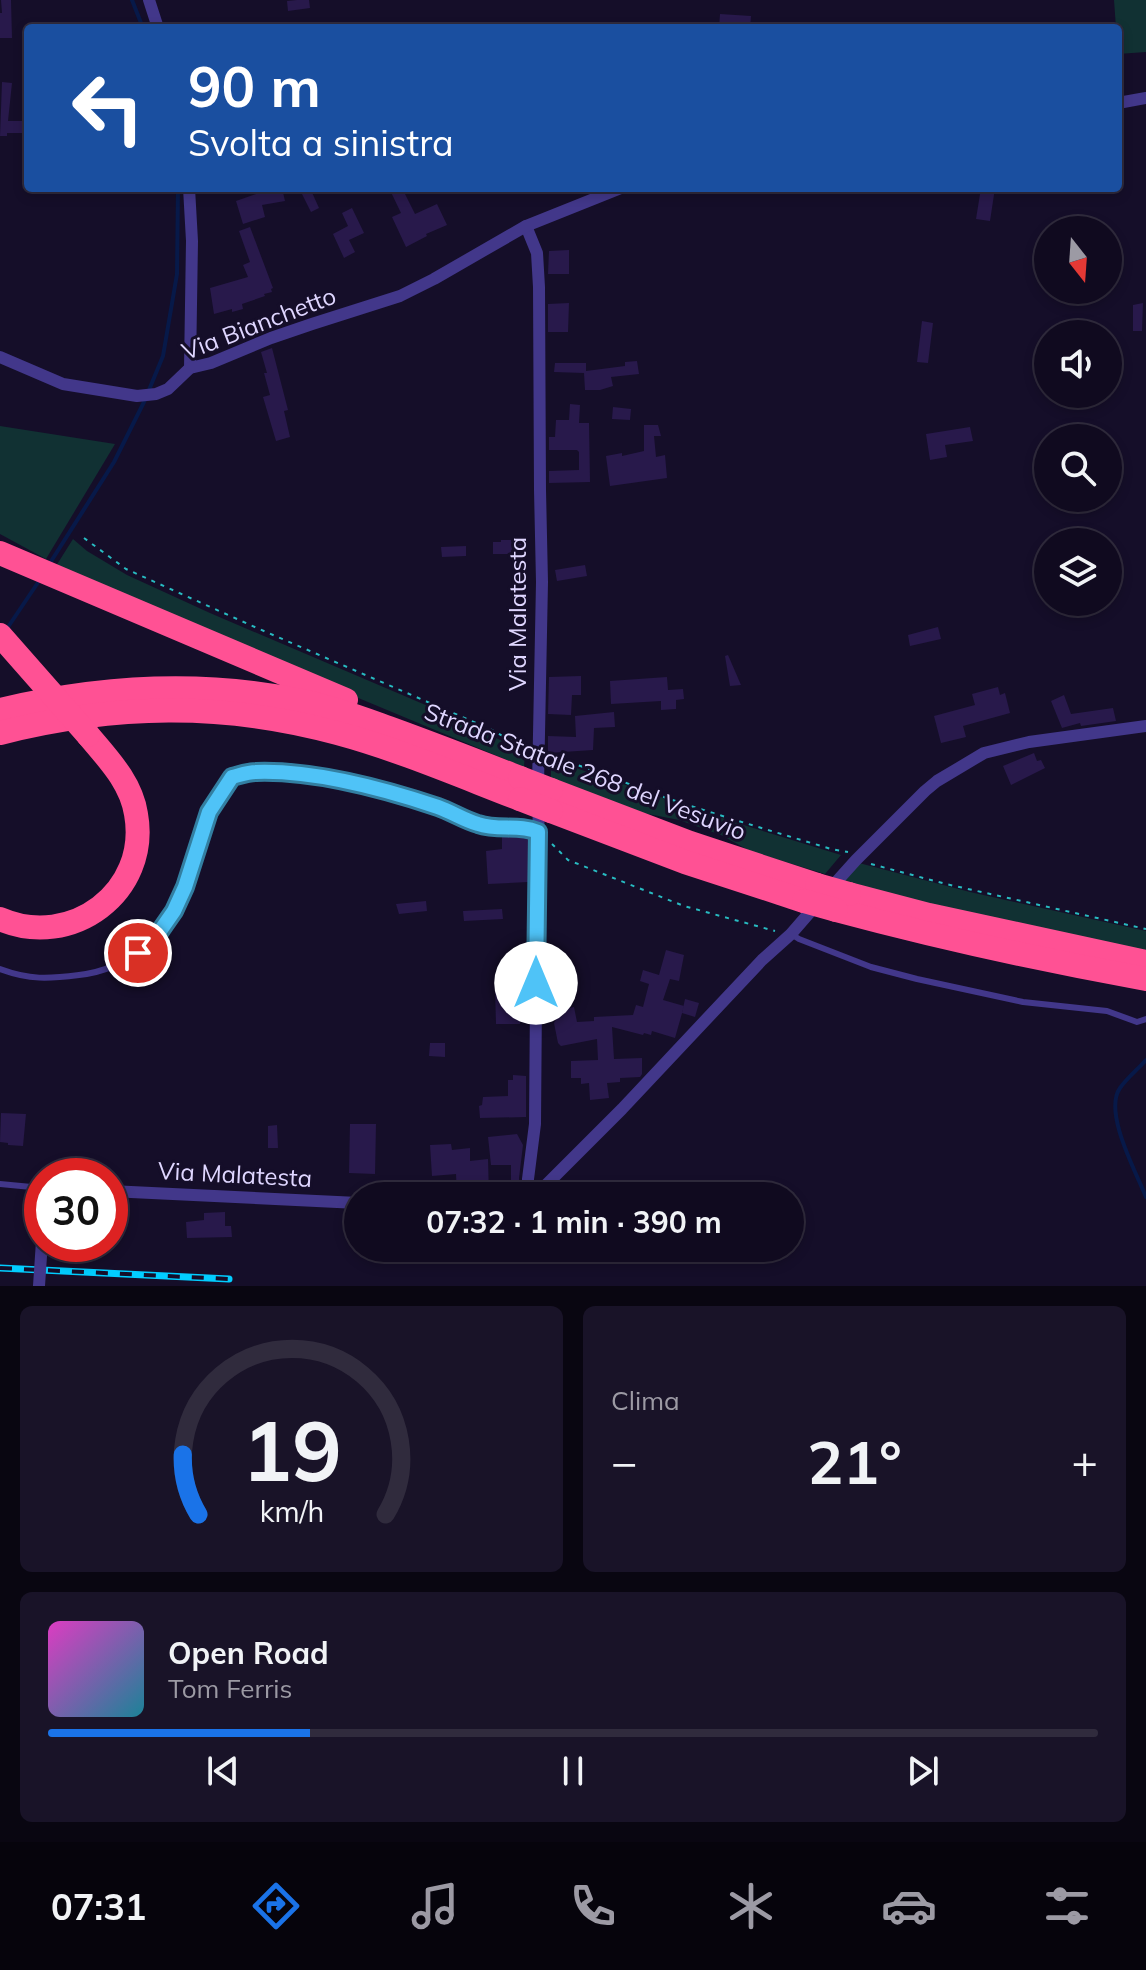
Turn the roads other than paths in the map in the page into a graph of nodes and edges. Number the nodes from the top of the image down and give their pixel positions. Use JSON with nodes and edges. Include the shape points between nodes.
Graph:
{"nodes":[{"id":1,"x":149,"y":0,"type":"edge"},
{"id":2,"x":157,"y":24,"type":"edge"},
{"id":3,"x":1146,"y":98,"type":"edge"},
{"id":4,"x":1122,"y":102,"type":"edge"},
{"id":5,"x":189,"y":192,"type":"edge"},
{"id":6,"x":611,"y":192,"type":"edge"},
{"id":7,"x":526,"y":226,"type":"junction"},
{"id":8,"x":0,"y":357,"type":"edge"},
{"id":9,"x":190,"y":368,"type":"junction"},
{"id":10,"x":0,"y":553,"type":"edge"},
{"id":11,"x":0,"y":635,"type":"edge"},
{"id":12,"x":0,"y":710,"type":"edge"},
{"id":13,"x":215,"y":711,"type":"junction"},
{"id":14,"x":1146,"y":726,"type":"edge"},
{"id":15,"x":0,"y":733,"type":"edge"},
{"id":16,"x":438,"y":745,"type":"junction"},
{"id":17,"x":0,"y":747,"type":"edge"},
{"id":18,"x":520,"y":788,"type":"junction"},
{"id":19,"x":538,"y":832,"type":"junction"},
{"id":20,"x":843,"y":902,"type":"junction"},
{"id":21,"x":0,"y":919,"type":"edge"},
{"id":22,"x":791,"y":934,"type":"junction"},
{"id":23,"x":1146,"y":962,"type":"edge"},
{"id":24,"x":0,"y":969,"type":"edge"},
{"id":25,"x":1146,"y":979,"type":"edge"},
{"id":26,"x":1146,"y":1019,"type":"edge"},
{"id":27,"x":528,"y":1182,"type":"edge"},
{"id":28,"x":549,"y":1182,"type":"edge"},
{"id":29,"x":0,"y":1184,"type":"edge"},
{"id":30,"x":24,"y":1186,"type":"edge"},
{"id":31,"x":128,"y":1192,"type":"edge"},
{"id":32,"x":344,"y":1202,"type":"edge"},
{"id":33,"x":41,"y":1262,"type":"edge"},
{"id":34,"x":39,"y":1286,"type":"edge"}],
"edges":[{"from":1,"to":2,"type":"street"},
{"from":3,"to":4,"type":"street"},
{"from":5,"to":9,"type":"street"},
{"from":6,"to":7,"type":"street","name":"Via Bianchetto"},
{"from":7,"to":9,"type":"street","name":"Via Bianchetto","via":[[400,296]]},
{"from":7,"to":19,"type":"street","name":"Via Malatesta","via":[[537,253],[539,287]]},
{"from":8,"to":9,"type":"street","name":"Via Bianchetto","via":[[63,384],[137,396],[168,389]]},
{"from":10,"to":16,"type":"highway","via":[[367,709]]},
{"from":11,"to":21,"type":"highway","bridge":true,"via":[[119,772],[136,813],[138,835],[126,878],[95,912],[51,928]]},
{"from":12,"to":16,"type":"highway","name":"Strada Statale 268 del Vesuvio","via":[[92,692],[214,689],[303,701]]},
{"from":13,"to":15,"type":"highway","name":"Strada Statale 268 del Vesuvio","via":[[107,713]]},
{"from":13,"to":17,"type":"highway","via":[[58,729]]},
{"from":13,"to":18,"type":"highway","name":"Strada Statale 268 del Vesuvio","via":[[338,733]]},
{"from":14,"to":22,"type":"street","via":[[984,753],[937,781],[856,860]]},
{"from":16,"to":18,"type":"highway","name":"Strada Statale 268 del Vesuvio"},
{"from":18,"to":20,"type":"highway","name":"Strada Statale 268 del Vesuvio","bridge":true,"via":[[690,843]]},
{"from":19,"to":24,"type":"lane","via":[[478,825],[361,784],[254,771],[232,777],[209,812],[174,911],[138,953],[89,974],[29,978]]},
{"from":19,"to":27,"type":"street","name":"Via Malatesta","via":[[535,1124]]},
{"from":20,"to":23,"type":"highway","name":"Strada Statale 268 del Vesuvio"},
{"from":20,"to":25,"type":"highway","name":"Strada Statale 268 del Vesuvio","via":[[1036,959]]},
{"from":22,"to":26,"type":"lane","via":[[871,967],[917,979],[1023,1002],[1107,1011],[1137,1022]]},
{"from":22,"to":28,"type":"street"},
{"from":29,"to":30,"type":"lane"},
{"from":31,"to":32,"type":"street","name":"Via Malatesta"},
{"from":33,"to":34,"type":"street","bridge":true}]}
